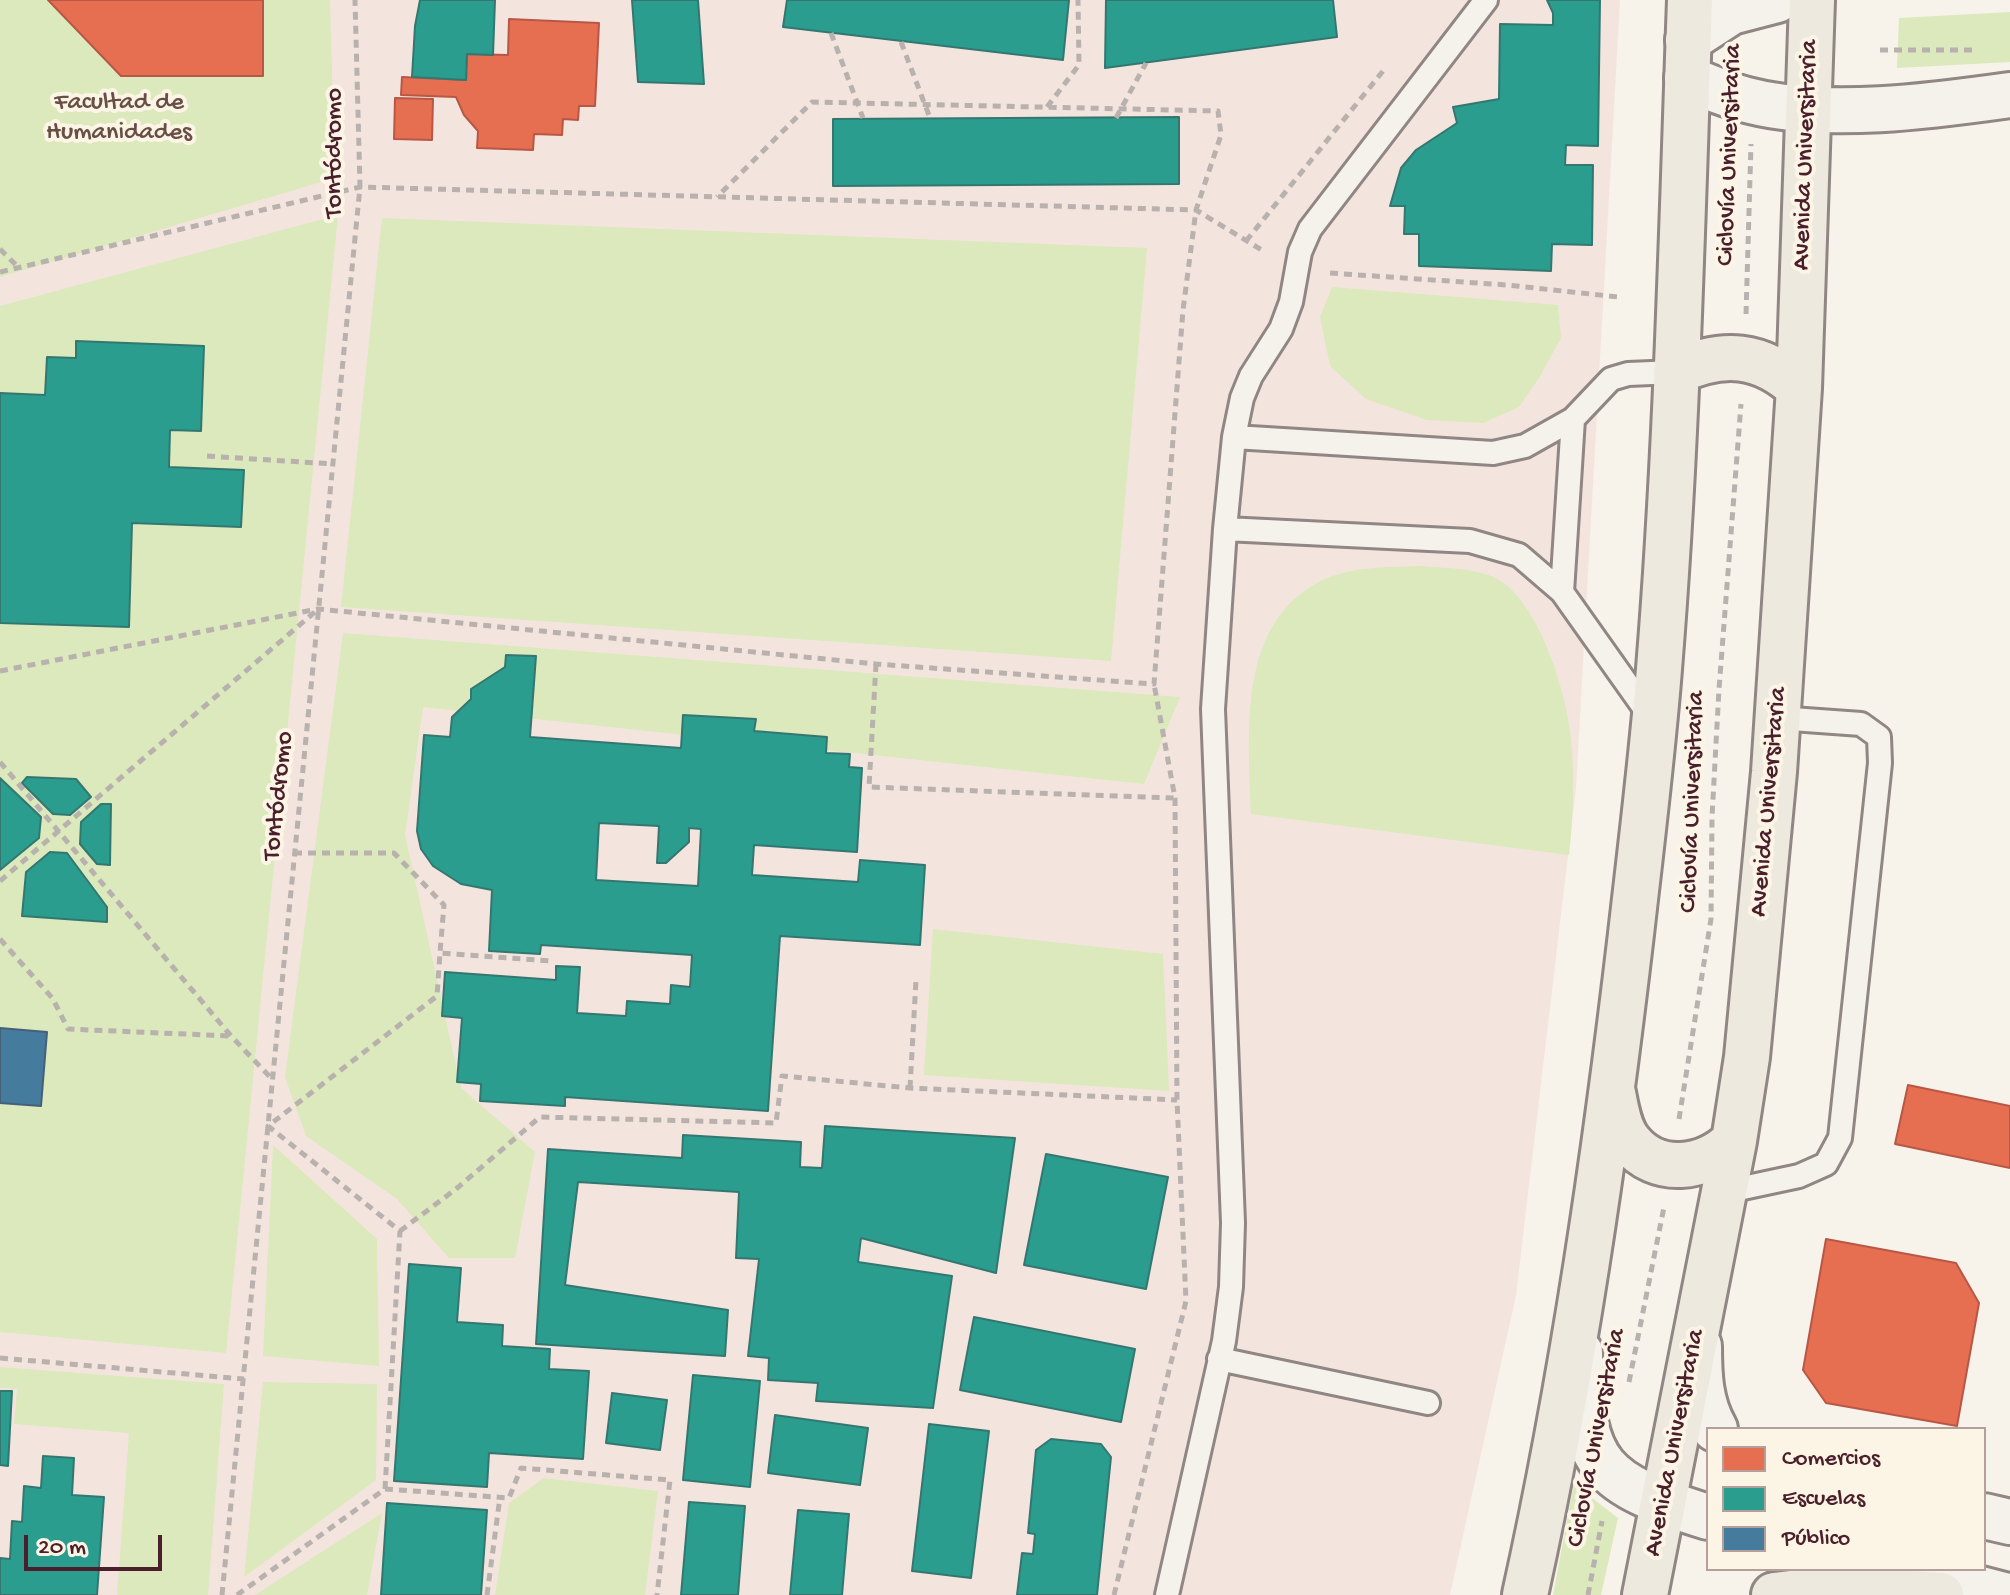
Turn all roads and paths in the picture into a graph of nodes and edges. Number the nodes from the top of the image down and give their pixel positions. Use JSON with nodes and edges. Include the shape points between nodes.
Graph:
{"nodes":[{"id":1,"x":355,"y":0,"type":"edge"},
{"id":2,"x":1078,"y":0,"type":"edge"},
{"id":3,"x":1486,"y":0,"type":"edge"},
{"id":4,"x":1777,"y":0,"type":"edge"},
{"id":5,"x":1812,"y":0,"type":"edge"},
{"id":6,"x":831,"y":33,"type":"dead end"},
{"id":7,"x":1688,"y":39,"type":"edge"},
{"id":8,"x":901,"y":42,"type":"dead end"},
{"id":9,"x":1880,"y":50,"type":"dead end"},
{"id":10,"x":1982,"y":50,"type":"dead end"},
{"id":11,"x":1391,"y":61,"type":"dead end"},
{"id":12,"x":1146,"y":63,"type":"dead end"},
{"id":13,"x":2010,"y":95,"type":"edge"},
{"id":14,"x":1752,"y":102,"type":"junction"},
{"id":15,"x":1047,"y":107,"type":"junction"},
{"id":16,"x":1809,"y":110,"type":"junction"},
{"id":17,"x":863,"y":118,"type":"dead end"},
{"id":18,"x":930,"y":118,"type":"dead end"},
{"id":19,"x":1116,"y":118,"type":"dead end"},
{"id":20,"x":360,"y":187,"type":"junction"},
{"id":21,"x":717,"y":197,"type":"junction"},
{"id":22,"x":1196,"y":210,"type":"junction"},
{"id":23,"x":1246,"y":241,"type":"junction"},
{"id":24,"x":0,"y":249,"type":"edge"},
{"id":25,"x":18,"y":267,"type":"junction"},
{"id":26,"x":1296,"y":270,"type":"junction"},
{"id":27,"x":0,"y":272,"type":"edge"},
{"id":28,"x":1618,"y":297,"type":"dead end"},
{"id":29,"x":1744,"y":358,"type":"junction"},
{"id":30,"x":1676,"y":372,"type":"junction"},
{"id":31,"x":1799,"y":388,"type":"junction"},
{"id":32,"x":1573,"y":419,"type":"junction"},
{"id":33,"x":1234,"y":437,"type":"junction"},
{"id":34,"x":207,"y":456,"type":"dead end"},
{"id":35,"x":333,"y":464,"type":"junction"},
{"id":36,"x":1225,"y":529,"type":"junction"},
{"id":37,"x":1562,"y":592,"type":"junction"},
{"id":38,"x":318,"y":609,"type":"junction"},
{"id":39,"x":876,"y":664,"type":"junction"},
{"id":40,"x":0,"y":671,"type":"edge"},
{"id":41,"x":1154,"y":684,"type":"junction"},
{"id":42,"x":1778,"y":718,"type":"junction"},
{"id":43,"x":1655,"y":724,"type":"junction"},
{"id":44,"x":0,"y":762,"type":"edge"},
{"id":45,"x":1175,"y":798,"type":"junction"},
{"id":46,"x":58,"y":831,"type":"junction"},
{"id":47,"x":294,"y":853,"type":"junction"},
{"id":48,"x":0,"y":881,"type":"edge"},
{"id":49,"x":0,"y":939,"type":"edge"},
{"id":50,"x":440,"y":953,"type":"junction"},
{"id":51,"x":552,"y":961,"type":"dead end"},
{"id":52,"x":916,"y":980,"type":"dead end"},
{"id":53,"x":231,"y":1036,"type":"junction"},
{"id":54,"x":273,"y":1080,"type":"junction"},
{"id":55,"x":910,"y":1088,"type":"junction"},
{"id":56,"x":1613,"y":1091,"type":"junction"},
{"id":57,"x":1177,"y":1100,"type":"junction"},
{"id":58,"x":268,"y":1126,"type":"junction"},
{"id":59,"x":1734,"y":1141,"type":"junction"},
{"id":60,"x":1672,"y":1166,"type":"junction"},
{"id":61,"x":1724,"y":1192,"type":"junction"},
{"id":62,"x":400,"y":1231,"type":"junction"},
{"id":63,"x":1580,"y":1309,"type":"junction"},
{"id":64,"x":1699,"y":1322,"type":"junction"},
{"id":65,"x":0,"y":1358,"type":"edge"},
{"id":66,"x":1219,"y":1359,"type":"junction"},
{"id":67,"x":244,"y":1379,"type":"junction"},
{"id":68,"x":1626,"y":1397,"type":"dead end"},
{"id":69,"x":1428,"y":1403,"type":"dead end"},
{"id":70,"x":1714,"y":1427,"type":"edge"},
{"id":71,"x":1611,"y":1475,"type":"junction"},
{"id":72,"x":385,"y":1489,"type":"junction"},
{"id":73,"x":500,"y":1497,"type":"junction"},
{"id":74,"x":1664,"y":1503,"type":"junction"},
{"id":75,"x":1706,"y":1516,"type":"edge"},
{"id":76,"x":1986,"y":1516,"type":"edge"},
{"id":77,"x":2010,"y":1522,"type":"edge"},
{"id":78,"x":1911,"y":1571,"type":"edge"},
{"id":79,"x":222,"y":1595,"type":"edge"},
{"id":80,"x":237,"y":1595,"type":"edge"},
{"id":81,"x":487,"y":1595,"type":"edge"},
{"id":82,"x":657,"y":1595,"type":"edge"},
{"id":83,"x":1114,"y":1595,"type":"edge"},
{"id":84,"x":1167,"y":1595,"type":"edge"},
{"id":85,"x":1525,"y":1595,"type":"edge"},
{"id":86,"x":1588,"y":1595,"type":"edge"},
{"id":87,"x":1645,"y":1595,"type":"edge"},
{"id":88,"x":1774,"y":1595,"type":"edge"},
{"id":89,"x":1941,"y":1595,"type":"edge"},
{"id":90,"x":2004,"y":1595,"type":"edge"}],
"edges":[{"from":1,"to":20,"type":"path","name":"Tontódromo"},
{"from":2,"to":15,"type":"path","via":[[1079,65]]},
{"from":3,"to":26,"type":"lane","via":[[1310,229]]},
{"from":4,"to":7,"type":"main road","via":[[1731,12]]},
{"from":5,"to":16,"type":"main road","name":"Avenida Universitaria"},
{"from":6,"to":17,"type":"path","bridge":true},
{"from":7,"to":14,"type":"main road"},
{"from":7,"to":30,"type":"main road"},
{"from":8,"to":18,"type":"path","bridge":true},
{"from":9,"to":10,"type":"path"},
{"from":11,"to":23,"type":"path"},
{"from":12,"to":19,"type":"path","bridge":true},
{"from":13,"to":16,"type":"main road"},
{"from":14,"to":16,"type":"main road"},
{"from":14,"to":29,"type":"path","name":"Ciclovía Universitaria"},
{"from":15,"to":21,"type":"path","via":[[812,102]]},
{"from":15,"to":22,"type":"path","via":[[1218,111],[1221,135]]},
{"from":16,"to":31,"type":"main road","name":"Avenida Universitaria"},
{"from":20,"to":21,"type":"path"},
{"from":20,"to":25,"type":"path"},
{"from":20,"to":35,"type":"path","name":"Tontódromo"},
{"from":21,"to":22,"type":"path"},
{"from":22,"to":23,"type":"path"},
{"from":22,"to":41,"type":"path","via":[[1183,310]]},
{"from":23,"to":26,"type":"path"},
{"from":24,"to":25,"type":"path"},
{"from":25,"to":27,"type":"path"},
{"from":26,"to":28,"type":"path"},
{"from":26,"to":33,"type":"lane","via":[[1281,329],[1251,376]]},
{"from":29,"to":30,"type":"main road","via":[[1720,357]]},
{"from":29,"to":31,"type":"main road","via":[[1784,374]]},
{"from":29,"to":60,"type":"path","name":"Ciclovía Universitaria","via":[[1719,689],[1711,919]]},
{"from":30,"to":32,"type":"lane","via":[[1611,379]]},
{"from":30,"to":43,"type":"main road"},
{"from":31,"to":42,"type":"main road","name":"Avenida Universitaria"},
{"from":32,"to":33,"type":"lane","via":[[1525,446],[1493,453]]},
{"from":32,"to":37,"type":"lane"},
{"from":33,"to":36,"type":"lane"},
{"from":34,"to":35,"type":"path"},
{"from":35,"to":38,"type":"path","name":"Tontódromo"},
{"from":36,"to":37,"type":"lane","via":[[1470,541],[1519,555]]},
{"from":36,"to":66,"type":"lane","via":[[1213,709],[1233,1223],[1231,1287]]},
{"from":37,"to":43,"type":"lane"},
{"from":38,"to":39,"type":"path"},
{"from":38,"to":40,"type":"path"},
{"from":38,"to":46,"type":"path"},
{"from":38,"to":47,"type":"path","name":"Tontódromo"},
{"from":39,"to":41,"type":"path"},
{"from":39,"to":45,"type":"path","via":[[869,787]]},
{"from":41,"to":45,"type":"path"},
{"from":42,"to":59,"type":"main road","name":"Avenida Universitaria","via":[[1747,1057]]},
{"from":42,"to":61,"type":"lane","via":[[1861,724],[1879,737],[1842,1122],[1826,1164],[1799,1176]]},
{"from":43,"to":56,"type":"main road"},
{"from":44,"to":46,"type":"path"},
{"from":45,"to":57,"type":"path"},
{"from":46,"to":48,"type":"path"},
{"from":46,"to":53,"type":"path"},
{"from":47,"to":50,"type":"path","via":[[394,853],[444,905]]},
{"from":47,"to":54,"type":"path","name":"Tontódromo"},
{"from":49,"to":53,"type":"path","via":[[53,999],[68,1029]]},
{"from":50,"to":51,"type":"path"},
{"from":50,"to":58,"type":"path","via":[[437,996]]},
{"from":52,"to":55,"type":"path"},
{"from":53,"to":54,"type":"path"},
{"from":54,"to":58,"type":"path","name":"Tontódromo"},
{"from":55,"to":57,"type":"path"},
{"from":55,"to":62,"type":"path","via":[[782,1076],[776,1123],[540,1117]]},
{"from":56,"to":60,"type":"main road","via":[[1629,1141],[1649,1158]]},
{"from":56,"to":63,"type":"main road"},
{"from":57,"to":83,"type":"path","via":[[1186,1301]]},
{"from":58,"to":62,"type":"path"},
{"from":58,"to":67,"type":"path","name":"Tontódromo"},
{"from":59,"to":60,"type":"main road","via":[[1701,1162]]},
{"from":59,"to":61,"type":"main road","name":"Avenida Universitaria"},
{"from":60,"to":68,"type":"path","name":"Ciclovía Universitaria"},
{"from":61,"to":64,"type":"main road","name":"Avenida Universitaria"},
{"from":62,"to":72,"type":"path"},
{"from":63,"to":71,"type":"main road","via":[[1584,1418],[1592,1445]]},
{"from":63,"to":85,"type":"main road"},
{"from":64,"to":70,"type":"main road","via":[[1702,1391]]},
{"from":64,"to":74,"type":"main road","name":"Avenida Universitaria"},
{"from":65,"to":67,"type":"path"},
{"from":66,"to":69,"type":"lane"},
{"from":66,"to":84,"type":"lane"},
{"from":67,"to":79,"type":"path","name":"Tontódromo"},
{"from":71,"to":74,"type":"main road"},
{"from":71,"to":86,"type":"path","name":"Ciclovía Universitaria"},
{"from":72,"to":73,"type":"path"},
{"from":72,"to":80,"type":"path"},
{"from":73,"to":81,"type":"path"},
{"from":73,"to":82,"type":"path","via":[[509,1498],[521,1468],[670,1480]]},
{"from":74,"to":75,"type":"main road"},
{"from":74,"to":87,"type":"main road","name":"Avenida Universitaria"},
{"from":76,"to":77,"type":"main road"},
{"from":78,"to":90,"type":"main road"},
{"from":88,"to":89,"type":"main road","via":[[1832,1588]]}]}
